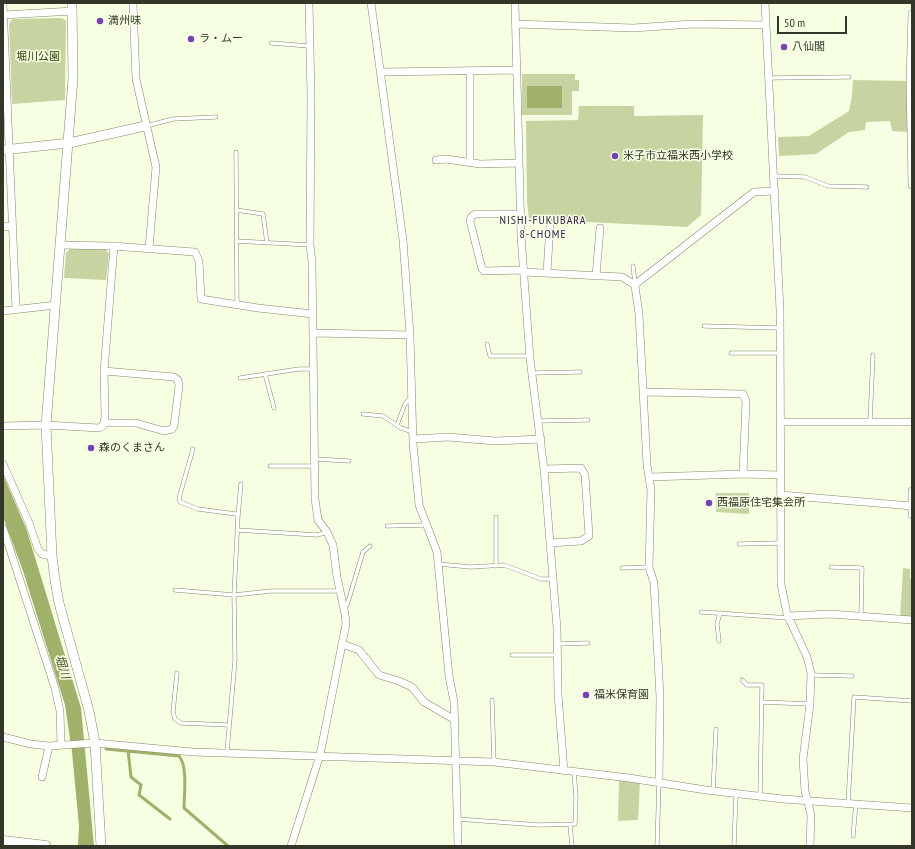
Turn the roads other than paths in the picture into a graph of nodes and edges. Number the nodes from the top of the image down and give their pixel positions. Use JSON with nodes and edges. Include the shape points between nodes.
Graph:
{"nodes":[{"id":1,"x":133,"y":3,"type":"edge"},
{"id":2,"x":309,"y":3,"type":"edge"},
{"id":3,"x":371,"y":3,"type":"edge"},
{"id":4,"x":515,"y":3,"type":"edge"},
{"id":5,"x":765,"y":3,"type":"edge"},
{"id":6,"x":3,"y":4,"type":"edge"},
{"id":7,"x":72,"y":7,"type":"edge"},
{"id":8,"x":912,"y":14,"type":"edge"},
{"id":9,"x":3,"y":15,"type":"edge"},
{"id":10,"x":516,"y":24,"type":"junction"},
{"id":11,"x":766,"y":25,"type":"junction"},
{"id":12,"x":271,"y":43,"type":"dead end"},
{"id":13,"x":309,"y":46,"type":"junction"},
{"id":14,"x":517,"y":70,"type":"junction"},
{"id":15,"x":470,"y":71,"type":"junction"},
{"id":16,"x":381,"y":72,"type":"junction"},
{"id":17,"x":849,"y":77,"type":"dead end"},
{"id":18,"x":769,"y":78,"type":"junction"},
{"id":19,"x":5,"y":92,"type":"edge"},
{"id":20,"x":216,"y":117,"type":"dead end"},
{"id":21,"x":145,"y":126,"type":"junction"},
{"id":22,"x":69,"y":143,"type":"junction"},
{"id":23,"x":6,"y":150,"type":"edge"},
{"id":24,"x":236,"y":152,"type":"dead end"},
{"id":25,"x":436,"y":160,"type":"dead end"},
{"id":26,"x":470,"y":162,"type":"junction"},
{"id":27,"x":519,"y":163,"type":"junction"},
{"id":28,"x":774,"y":176,"type":"junction"},
{"id":29,"x":912,"y":185,"type":"edge"},
{"id":30,"x":867,"y":187,"type":"dead end"},
{"id":31,"x":775,"y":191,"type":"junction"},
{"id":32,"x":236,"y":210,"type":"junction"},
{"id":33,"x":520,"y":214,"type":"junction"},
{"id":34,"x":550,"y":224,"type":"dead end"},
{"id":35,"x":12,"y":226,"type":"junction"},
{"id":36,"x":3,"y":227,"type":"edge"},
{"id":37,"x":600,"y":228,"type":"dead end"},
{"id":38,"x":236,"y":241,"type":"junction"},
{"id":39,"x":267,"y":243,"type":"junction"},
{"id":40,"x":61,"y":244,"type":"junction"},
{"id":41,"x":310,"y":245,"type":"junction"},
{"id":42,"x":114,"y":246,"type":"junction"},
{"id":43,"x":149,"y":248,"type":"junction"},
{"id":44,"x":632,"y":266,"type":"dead end"},
{"id":45,"x":523,"y":271,"type":"junction"},
{"id":46,"x":547,"y":273,"type":"junction"},
{"id":47,"x":596,"y":276,"type":"junction"},
{"id":48,"x":635,"y":285,"type":"junction"},
{"id":49,"x":56,"y":305,"type":"junction"},
{"id":50,"x":237,"y":305,"type":"junction"},
{"id":51,"x":16,"y":309,"type":"junction"},
{"id":52,"x":3,"y":311,"type":"edge"},
{"id":53,"x":313,"y":314,"type":"junction"},
{"id":54,"x":704,"y":326,"type":"dead end"},
{"id":55,"x":780,"y":328,"type":"junction"},
{"id":56,"x":313,"y":333,"type":"junction"},
{"id":57,"x":410,"y":335,"type":"junction"},
{"id":58,"x":486,"y":344,"type":"dead end"},
{"id":59,"x":731,"y":353,"type":"dead end"},
{"id":60,"x":780,"y":353,"type":"junction"},
{"id":61,"x":873,"y":355,"type":"dead end"},
{"id":62,"x":530,"y":356,"type":"junction"},
{"id":63,"x":314,"y":369,"type":"junction"},
{"id":64,"x":104,"y":371,"type":"junction"},
{"id":65,"x":580,"y":372,"type":"dead end"},
{"id":66,"x":532,"y":373,"type":"junction"},
{"id":67,"x":265,"y":374,"type":"junction"},
{"id":68,"x":240,"y":378,"type":"dead end"},
{"id":69,"x":644,"y":392,"type":"junction"},
{"id":70,"x":412,"y":396,"type":"junction"},
{"id":71,"x":274,"y":408,"type":"dead end"},
{"id":72,"x":363,"y":414,"type":"dead end"},
{"id":73,"x":588,"y":420,"type":"dead end"},
{"id":74,"x":538,"y":421,"type":"junction"},
{"id":75,"x":781,"y":422,"type":"junction"},
{"id":76,"x":870,"y":422,"type":"junction"},
{"id":77,"x":912,"y":422,"type":"edge"},
{"id":78,"x":105,"y":423,"type":"junction"},
{"id":79,"x":397,"y":424,"type":"junction"},
{"id":80,"x":46,"y":425,"type":"junction"},
{"id":81,"x":3,"y":426,"type":"edge"},
{"id":82,"x":413,"y":436,"type":"junction"},
{"id":83,"x":541,"y":439,"type":"junction"},
{"id":84,"x":194,"y":448,"type":"dead end"},
{"id":85,"x":349,"y":461,"type":"dead end"},
{"id":86,"x":315,"y":463,"type":"junction"},
{"id":87,"x":3,"y":464,"type":"edge"},
{"id":88,"x":270,"y":466,"type":"dead end"},
{"id":89,"x":544,"y":469,"type":"junction"},
{"id":90,"x":743,"y":474,"type":"junction"},
{"id":91,"x":780,"y":475,"type":"junction"},
{"id":92,"x":650,"y":477,"type":"junction"},
{"id":93,"x":241,"y":484,"type":"dead end"},
{"id":94,"x":912,"y":491,"type":"edge"},
{"id":95,"x":781,"y":495,"type":"junction"},
{"id":96,"x":911,"y":506,"type":"edge"},
{"id":97,"x":912,"y":515,"type":"edge"},
{"id":98,"x":238,"y":516,"type":"junction"},
{"id":99,"x":496,"y":517,"type":"dead end"},
{"id":100,"x":425,"y":525,"type":"junction"},
{"id":101,"x":388,"y":526,"type":"dead end"},
{"id":102,"x":3,"y":528,"type":"edge"},
{"id":103,"x":237,"y":530,"type":"junction"},
{"id":104,"x":327,"y":532,"type":"junction"},
{"id":105,"x":550,"y":543,"type":"junction"},
{"id":106,"x":781,"y":543,"type":"junction"},
{"id":107,"x":739,"y":544,"type":"dead end"},
{"id":108,"x":370,"y":546,"type":"dead end"},
{"id":109,"x":52,"y":556,"type":"junction"},
{"id":110,"x":438,"y":564,"type":"junction"},
{"id":111,"x":496,"y":566,"type":"junction"},
{"id":112,"x":649,"y":567,"type":"junction"},
{"id":113,"x":831,"y":567,"type":"dead end"},
{"id":114,"x":622,"y":568,"type":"dead end"},
{"id":115,"x":553,"y":579,"type":"junction"},
{"id":116,"x":175,"y":590,"type":"dead end"},
{"id":117,"x":340,"y":591,"type":"junction"},
{"id":118,"x":234,"y":595,"type":"junction"},
{"id":119,"x":344,"y":607,"type":"junction"},
{"id":120,"x":701,"y":612,"type":"dead end"},
{"id":121,"x":720,"y":614,"type":"junction"},
{"id":122,"x":789,"y":617,"type":"junction"},
{"id":123,"x":861,"y":617,"type":"junction"},
{"id":124,"x":912,"y":620,"type":"edge"},
{"id":125,"x":719,"y":641,"type":"dead end"},
{"id":126,"x":588,"y":643,"type":"dead end"},
{"id":127,"x":342,"y":644,"type":"junction"},
{"id":128,"x":557,"y":644,"type":"junction"},
{"id":129,"x":512,"y":655,"type":"dead end"},
{"id":130,"x":558,"y":655,"type":"junction"},
{"id":131,"x":177,"y":673,"type":"dead end"},
{"id":132,"x":811,"y":675,"type":"junction"},
{"id":133,"x":852,"y":676,"type":"dead end"},
{"id":134,"x":742,"y":680,"type":"dead end"},
{"id":135,"x":492,"y":700,"type":"dead end"},
{"id":136,"x":912,"y":701,"type":"edge"},
{"id":137,"x":762,"y":702,"type":"junction"},
{"id":138,"x":810,"y":704,"type":"junction"},
{"id":139,"x":455,"y":720,"type":"junction"},
{"id":140,"x":229,"y":724,"type":"junction"},
{"id":141,"x":716,"y":729,"type":"dead end"},
{"id":142,"x":3,"y":737,"type":"edge"},
{"id":143,"x":95,"y":743,"type":"junction"},
{"id":144,"x":62,"y":745,"type":"junction"},
{"id":145,"x":49,"y":746,"type":"junction"},
{"id":146,"x":227,"y":752,"type":"junction"},
{"id":147,"x":320,"y":755,"type":"junction"},
{"id":148,"x":456,"y":760,"type":"junction"},
{"id":149,"x":494,"y":762,"type":"junction"},
{"id":150,"x":564,"y":771,"type":"junction"},
{"id":151,"x":574,"y":772,"type":"junction"},
{"id":152,"x":42,"y":777,"type":"dead end"},
{"id":153,"x":659,"y":783,"type":"junction"},
{"id":154,"x":713,"y":791,"type":"junction"},
{"id":155,"x":736,"y":794,"type":"junction"},
{"id":156,"x":760,"y":797,"type":"junction"},
{"id":157,"x":809,"y":800,"type":"junction"},
{"id":158,"x":848,"y":803,"type":"junction"},
{"id":159,"x":856,"y":804,"type":"junction"},
{"id":160,"x":912,"y":808,"type":"edge"},
{"id":161,"x":457,"y":819,"type":"junction"},
{"id":162,"x":570,"y":826,"type":"junction"},
{"id":163,"x":853,"y":836,"type":"dead end"},
{"id":164,"x":3,"y":841,"type":"edge"},
{"id":165,"x":46,"y":846,"type":"edge"},
{"id":166,"x":101,"y":846,"type":"edge"},
{"id":167,"x":291,"y":846,"type":"edge"},
{"id":168,"x":458,"y":846,"type":"edge"},
{"id":169,"x":572,"y":846,"type":"edge"},
{"id":170,"x":657,"y":846,"type":"edge"},
{"id":171,"x":734,"y":846,"type":"edge"},
{"id":172,"x":810,"y":846,"type":"edge"}],
"edges":[{"from":1,"to":21,"type":"street","via":[[136,79]]},
{"from":2,"to":13,"type":"street"},
{"from":3,"to":16,"type":"street"},
{"from":4,"to":10,"type":"street"},
{"from":5,"to":11,"type":"street"},
{"from":6,"to":9,"type":"street"},
{"from":7,"to":9,"type":"street"},
{"from":7,"to":22,"type":"street","via":[[73,78]]},
{"from":8,"to":29,"type":"street"},
{"from":9,"to":19,"type":"street"},
{"from":10,"to":11,"type":"street","via":[[633,28],[693,24]]},
{"from":10,"to":14,"type":"street"},
{"from":11,"to":18,"type":"street"},
{"from":12,"to":13,"type":"lane"},
{"from":13,"to":41,"type":"street"},
{"from":14,"to":15,"type":"street"},
{"from":14,"to":27,"type":"street"},
{"from":15,"to":16,"type":"street"},
{"from":15,"to":26,"type":"street"},
{"from":16,"to":57,"type":"street","via":[[402,240]]},
{"from":17,"to":18,"type":"lane"},
{"from":18,"to":28,"type":"street"},
{"from":19,"to":23,"type":"street"},
{"from":20,"to":21,"type":"lane","via":[[172,119]]},
{"from":21,"to":22,"type":"street"},
{"from":21,"to":43,"type":"street","via":[[156,167]]},
{"from":22,"to":23,"type":"street"},
{"from":22,"to":40,"type":"street"},
{"from":23,"to":35,"type":"street"},
{"from":24,"to":32,"type":"lane"},
{"from":25,"to":26,"type":"street"},
{"from":26,"to":27,"type":"street"},
{"from":27,"to":33,"type":"street"},
{"from":28,"to":30,"type":"lane","via":[[805,177],[828,186]]},
{"from":28,"to":31,"type":"street"},
{"from":31,"to":48,"type":"street","via":[[754,192]]},
{"from":31,"to":55,"type":"street"},
{"from":32,"to":38,"type":"lane"},
{"from":32,"to":39,"type":"lane","via":[[263,214]]},
{"from":33,"to":45,"type":"street"},
{"from":33,"to":45,"type":"street","via":[[475,214],[470,221],[484,271]]},
{"from":34,"to":46,"type":"street"},
{"from":35,"to":36,"type":"street"},
{"from":35,"to":51,"type":"street"},
{"from":37,"to":47,"type":"street"},
{"from":38,"to":39,"type":"lane"},
{"from":38,"to":50,"type":"lane"},
{"from":39,"to":41,"type":"lane"},
{"from":40,"to":42,"type":"street"},
{"from":40,"to":49,"type":"street"},
{"from":41,"to":53,"type":"street"},
{"from":42,"to":43,"type":"street"},
{"from":42,"to":64,"type":"street"},
{"from":43,"to":50,"type":"street","via":[[195,252],[199,261],[201,299]]},
{"from":44,"to":48,"type":"lane"},
{"from":45,"to":46,"type":"street"},
{"from":45,"to":62,"type":"street"},
{"from":46,"to":47,"type":"street"},
{"from":47,"to":48,"type":"street","via":[[622,277]]},
{"from":48,"to":69,"type":"street","via":[[640,314]]},
{"from":49,"to":51,"type":"street"},
{"from":49,"to":80,"type":"street"},
{"from":50,"to":53,"type":"street"},
{"from":51,"to":52,"type":"street"},
{"from":53,"to":56,"type":"street"},
{"from":54,"to":55,"type":"lane"},
{"from":55,"to":60,"type":"street"},
{"from":56,"to":57,"type":"street"},
{"from":56,"to":63,"type":"street"},
{"from":57,"to":70,"type":"street"},
{"from":58,"to":62,"type":"lane","via":[[490,356]]},
{"from":59,"to":60,"type":"lane"},
{"from":60,"to":75,"type":"street"},
{"from":61,"to":76,"type":"lane"},
{"from":62,"to":66,"type":"street"},
{"from":63,"to":67,"type":"lane"},
{"from":63,"to":86,"type":"street"},
{"from":64,"to":78,"type":"street"},
{"from":64,"to":78,"type":"street","via":[[174,377],[178,380],[179,386],[172,429],[156,430],[136,423]]},
{"from":65,"to":66,"type":"lane"},
{"from":66,"to":74,"type":"street"},
{"from":67,"to":68,"type":"lane"},
{"from":67,"to":71,"type":"lane"},
{"from":69,"to":90,"type":"street","via":[[743,394],[746,401]]},
{"from":69,"to":92,"type":"street","via":[[647,465]]},
{"from":70,"to":79,"type":"lane","via":[[405,404]]},
{"from":70,"to":82,"type":"street"},
{"from":72,"to":79,"type":"lane","via":[[382,416]]},
{"from":73,"to":74,"type":"lane"},
{"from":74,"to":83,"type":"street"},
{"from":75,"to":76,"type":"street"},
{"from":75,"to":91,"type":"street"},
{"from":76,"to":77,"type":"street"},
{"from":78,"to":80,"type":"street","via":[[99,428]]},
{"from":79,"to":82,"type":"lane"},
{"from":80,"to":81,"type":"street"},
{"from":80,"to":109,"type":"street"},
{"from":82,"to":83,"type":"street","via":[[495,442]]},
{"from":82,"to":100,"type":"street","via":[[419,505]]},
{"from":83,"to":89,"type":"street"},
{"from":84,"to":98,"type":"lane","via":[[180,502],[198,509]]},
{"from":85,"to":86,"type":"lane"},
{"from":86,"to":88,"type":"lane"},
{"from":86,"to":104,"type":"street","via":[[315,511]]},
{"from":87,"to":109,"type":"street","via":[[38,549],[45,555]]},
{"from":89,"to":105,"type":"street"},
{"from":89,"to":105,"type":"street","via":[[580,468],[585,475],[589,536],[581,541]]},
{"from":90,"to":91,"type":"street"},
{"from":90,"to":92,"type":"street"},
{"from":91,"to":95,"type":"street"},
{"from":92,"to":112,"type":"street"},
{"from":93,"to":98,"type":"lane"},
{"from":94,"to":96,"type":"street"},
{"from":95,"to":96,"type":"street"},
{"from":95,"to":106,"type":"street"},
{"from":96,"to":97,"type":"street"},
{"from":98,"to":103,"type":"lane"},
{"from":99,"to":111,"type":"lane"},
{"from":100,"to":101,"type":"lane"},
{"from":100,"to":110,"type":"street","via":[[437,552]]},
{"from":102,"to":144,"type":"street","via":[[55,688],[60,711]]},
{"from":103,"to":104,"type":"lane","via":[[317,535]]},
{"from":103,"to":118,"type":"lane"},
{"from":104,"to":117,"type":"street","via":[[333,545]]},
{"from":105,"to":115,"type":"street"},
{"from":106,"to":107,"type":"lane"},
{"from":106,"to":122,"type":"street","via":[[781,584]]},
{"from":108,"to":119,"type":"lane","via":[[363,552],[347,605]]},
{"from":109,"to":143,"type":"street","via":[[59,603],[89,711]]},
{"from":110,"to":111,"type":"lane"},
{"from":110,"to":139,"type":"street"},
{"from":111,"to":115,"type":"lane","via":[[504,565],[541,579]]},
{"from":112,"to":114,"type":"lane"},
{"from":112,"to":153,"type":"street","via":[[654,583],[659,675]]},
{"from":113,"to":123,"type":"lane","via":[[862,568]]},
{"from":115,"to":128,"type":"street"},
{"from":116,"to":118,"type":"lane"},
{"from":117,"to":118,"type":"lane","via":[[271,590]]},
{"from":117,"to":119,"type":"street"},
{"from":118,"to":140,"type":"lane","via":[[235,660]]},
{"from":119,"to":127,"type":"street","via":[[346,624]]},
{"from":120,"to":121,"type":"lane"},
{"from":121,"to":122,"type":"lane"},
{"from":121,"to":125,"type":"lane","via":[[717,624]]},
{"from":122,"to":123,"type":"street","via":[[830,614]]},
{"from":122,"to":132,"type":"street","via":[[807,657]]},
{"from":123,"to":124,"type":"street"},
{"from":126,"to":128,"type":"lane"},
{"from":127,"to":139,"type":"street","via":[[362,652],[379,675],[412,687],[424,702]]},
{"from":127,"to":147,"type":"street"},
{"from":128,"to":130,"type":"street"},
{"from":129,"to":130,"type":"lane"},
{"from":130,"to":150,"type":"street","via":[[558,694]]},
{"from":131,"to":140,"type":"lane","via":[[172,712],[175,719],[181,723]]},
{"from":132,"to":133,"type":"lane"},
{"from":132,"to":138,"type":"street"},
{"from":134,"to":137,"type":"lane","via":[[747,685],[762,686]]},
{"from":135,"to":149,"type":"lane"},
{"from":136,"to":158,"type":"lane","via":[[854,697]]},
{"from":137,"to":138,"type":"lane"},
{"from":137,"to":156,"type":"lane"},
{"from":138,"to":157,"type":"street","via":[[803,760],[805,791]]},
{"from":139,"to":148,"type":"street"},
{"from":140,"to":146,"type":"lane"},
{"from":141,"to":154,"type":"lane"},
{"from":142,"to":145,"type":"street"},
{"from":143,"to":144,"type":"street"},
{"from":143,"to":146,"type":"street","via":[[194,752]]},
{"from":143,"to":166,"type":"street"},
{"from":144,"to":145,"type":"street"},
{"from":145,"to":152,"type":"street"},
{"from":146,"to":147,"type":"street"},
{"from":147,"to":148,"type":"street","via":[[399,760]]},
{"from":147,"to":167,"type":"street"},
{"from":148,"to":149,"type":"street"},
{"from":148,"to":161,"type":"street"},
{"from":149,"to":150,"type":"street"},
{"from":150,"to":151,"type":"street"},
{"from":151,"to":153,"type":"street"},
{"from":151,"to":162,"type":"lane","via":[[575,824]]},
{"from":153,"to":154,"type":"street"},
{"from":153,"to":170,"type":"lane"},
{"from":154,"to":155,"type":"street"},
{"from":155,"to":156,"type":"street"},
{"from":155,"to":171,"type":"lane"},
{"from":156,"to":157,"type":"street"},
{"from":157,"to":158,"type":"street"},
{"from":157,"to":172,"type":"street"},
{"from":158,"to":159,"type":"street"},
{"from":159,"to":160,"type":"street"},
{"from":159,"to":163,"type":"lane"},
{"from":161,"to":162,"type":"lane"},
{"from":161,"to":168,"type":"street"},
{"from":162,"to":169,"type":"lane"},
{"from":164,"to":165,"type":"main road"}]}
